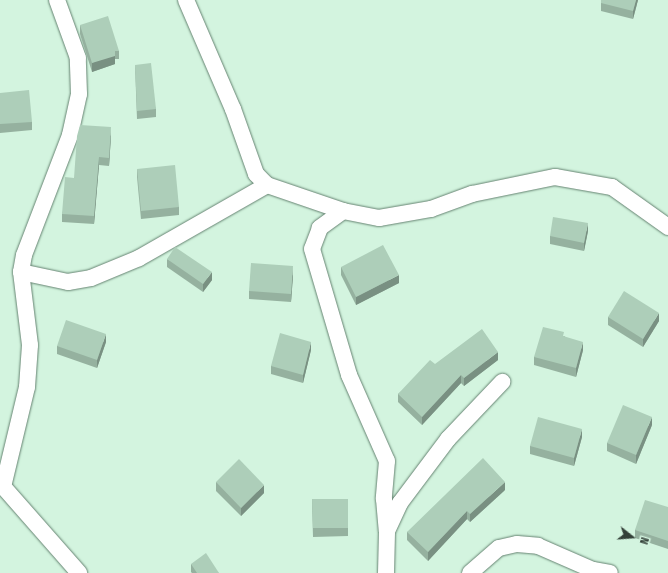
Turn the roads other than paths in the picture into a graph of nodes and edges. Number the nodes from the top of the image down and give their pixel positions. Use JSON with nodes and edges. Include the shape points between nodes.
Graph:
{"nodes":[{"id":1,"x":57,"y":0,"type":"edge"},
{"id":2,"x":186,"y":0,"type":"edge"},
{"id":3,"x":267,"y":185,"type":"junction"},
{"id":4,"x":343,"y":211,"type":"junction"},
{"id":5,"x":668,"y":227,"type":"edge"},
{"id":6,"x":21,"y":272,"type":"junction"},
{"id":7,"x":502,"y":382,"type":"dead end"},
{"id":8,"x":2,"y":485,"type":"edge"},
{"id":9,"x":387,"y":531,"type":"junction"},
{"id":10,"x":79,"y":573,"type":"edge"},
{"id":11,"x":386,"y":573,"type":"edge"},
{"id":12,"x":470,"y":573,"type":"edge"},
{"id":13,"x":610,"y":573,"type":"edge"}],
"edges":[{"from":1,"to":6,"type":"street","via":[[78,58],[79,94],[70,135],[24,255]]},
{"from":2,"to":3,"type":"street","via":[[233,109],[256,174]]},
{"from":3,"to":4,"type":"street"},
{"from":3,"to":6,"type":"street","via":[[138,258],[92,278],[68,282]]},
{"from":4,"to":5,"type":"street","via":[[380,218],[405,215],[431,209],[472,194],[555,177],[612,187]]},
{"from":4,"to":9,"type":"street","via":[[320,228],[312,249],[349,375],[387,461],[384,499]]},
{"from":6,"to":8,"type":"street","via":[[30,345],[27,387]]},
{"from":7,"to":9,"type":"street","via":[[448,439],[416,478],[400,503]]},
{"from":8,"to":10,"type":"street"},
{"from":9,"to":11,"type":"street"},
{"from":12,"to":13,"type":"street","via":[[500,548],[517,544],[538,546],[592,570]]}]}
